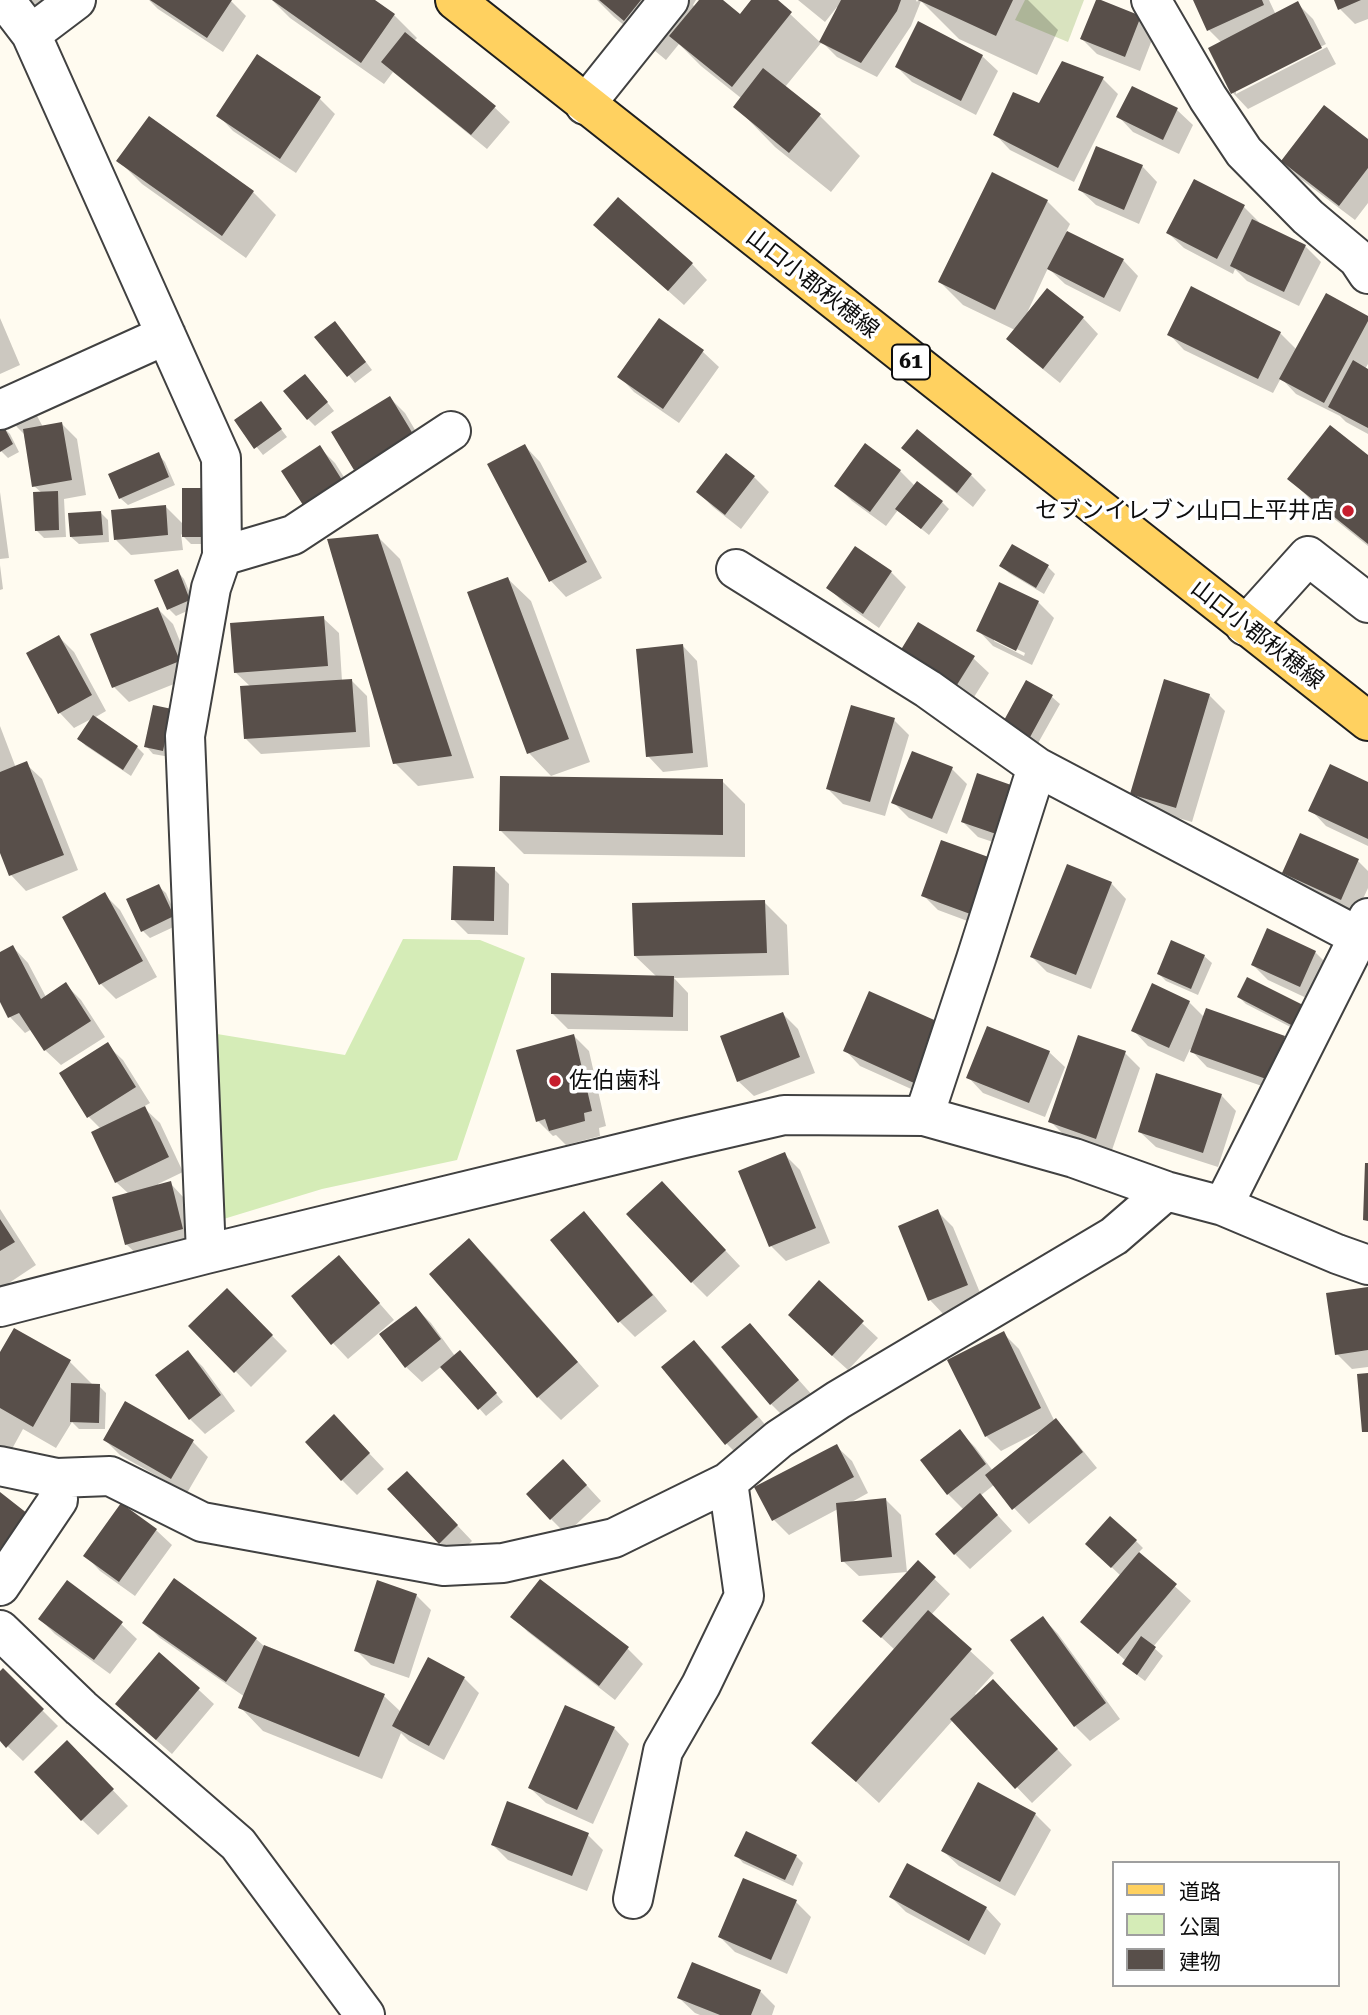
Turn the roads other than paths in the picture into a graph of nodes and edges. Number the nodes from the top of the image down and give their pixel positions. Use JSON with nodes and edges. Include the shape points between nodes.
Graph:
{"nodes":[{"id":1,"x":5,"y":0,"type":"edge"},
{"id":2,"x":76,"y":0,"type":"edge"},
{"id":3,"x":455,"y":0,"type":"edge"},
{"id":4,"x":669,"y":0,"type":"edge"},
{"id":5,"x":1152,"y":0,"type":"edge"},
{"id":6,"x":31,"y":34,"type":"junction"},
{"id":7,"x":585,"y":105,"type":"junction"},
{"id":8,"x":1368,"y":274,"type":"edge"},
{"id":9,"x":166,"y":335,"type":"junction"},
{"id":10,"x":0,"y":410,"type":"edge"},
{"id":11,"x":451,"y":431,"type":"dead end"},
{"id":12,"x":222,"y":556,"type":"junction"},
{"id":13,"x":736,"y":569,"type":"dead end"},
{"id":14,"x":1368,"y":603,"type":"edge"},
{"id":15,"x":1245,"y":626,"type":"junction"},
{"id":16,"x":1363,"y":709,"type":"edge"},
{"id":17,"x":1037,"y":767,"type":"junction"},
{"id":18,"x":1364,"y":928,"type":"edge"},
{"id":19,"x":924,"y":1116,"type":"junction"},
{"id":20,"x":1166,"y":1191,"type":"junction"},
{"id":21,"x":1223,"y":1206,"type":"junction"},
{"id":22,"x":206,"y":1254,"type":"junction"},
{"id":23,"x":1368,"y":1265,"type":"edge"},
{"id":24,"x":0,"y":1307,"type":"edge"},
{"id":25,"x":0,"y":1466,"type":"edge"},
{"id":26,"x":57,"y":1478,"type":"junction"},
{"id":27,"x":728,"y":1482,"type":"junction"},
{"id":28,"x":0,"y":1586,"type":"edge"},
{"id":29,"x":0,"y":1630,"type":"edge"},
{"id":30,"x":633,"y":1899,"type":"dead end"},
{"id":31,"x":365,"y":2015,"type":"edge"}],
"edges":[{"from":1,"to":6,"type":"street"},
{"from":2,"to":6,"type":"street"},
{"from":3,"to":7,"type":"main road","name":"山口小郡秋穂線","number":"61"},
{"from":4,"to":7,"type":"street"},
{"from":5,"to":8,"type":"street","via":[[1244,152],[1308,218],[1358,259]]},
{"from":6,"to":9,"type":"street"},
{"from":7,"to":15,"type":"main road","name":"山口小郡秋穂線","number":"61"},
{"from":9,"to":10,"type":"street"},
{"from":9,"to":12,"type":"street","via":[[221,457]]},
{"from":11,"to":12,"type":"street","via":[[293,535]]},
{"from":12,"to":22,"type":"street","via":[[211,589],[185,736]]},
{"from":13,"to":17,"type":"street","via":[[928,689]]},
{"from":14,"to":15,"type":"street","via":[[1308,556]]},
{"from":15,"to":16,"type":"main road","name":"山口小郡秋穂線","number":"61"},
{"from":17,"to":18,"type":"street"},
{"from":17,"to":19,"type":"street"},
{"from":18,"to":21,"type":"street"},
{"from":19,"to":20,"type":"street","via":[[1074,1158]]},
{"from":19,"to":22,"type":"street","via":[[784,1115]]},
{"from":20,"to":21,"type":"street"},
{"from":20,"to":27,"type":"street","via":[[1114,1236],[838,1400],[779,1439]]},
{"from":21,"to":23,"type":"street"},
{"from":22,"to":24,"type":"street"},
{"from":25,"to":26,"type":"street"},
{"from":26,"to":27,"type":"street","via":[[110,1476],[202,1522],[444,1566],[503,1563],[614,1538]]},
{"from":26,"to":28,"type":"street","via":[[58,1500]]},
{"from":27,"to":30,"type":"street","via":[[744,1595],[663,1751]]},
{"from":29,"to":31,"type":"street","via":[[81,1708],[238,1844]]}]}
